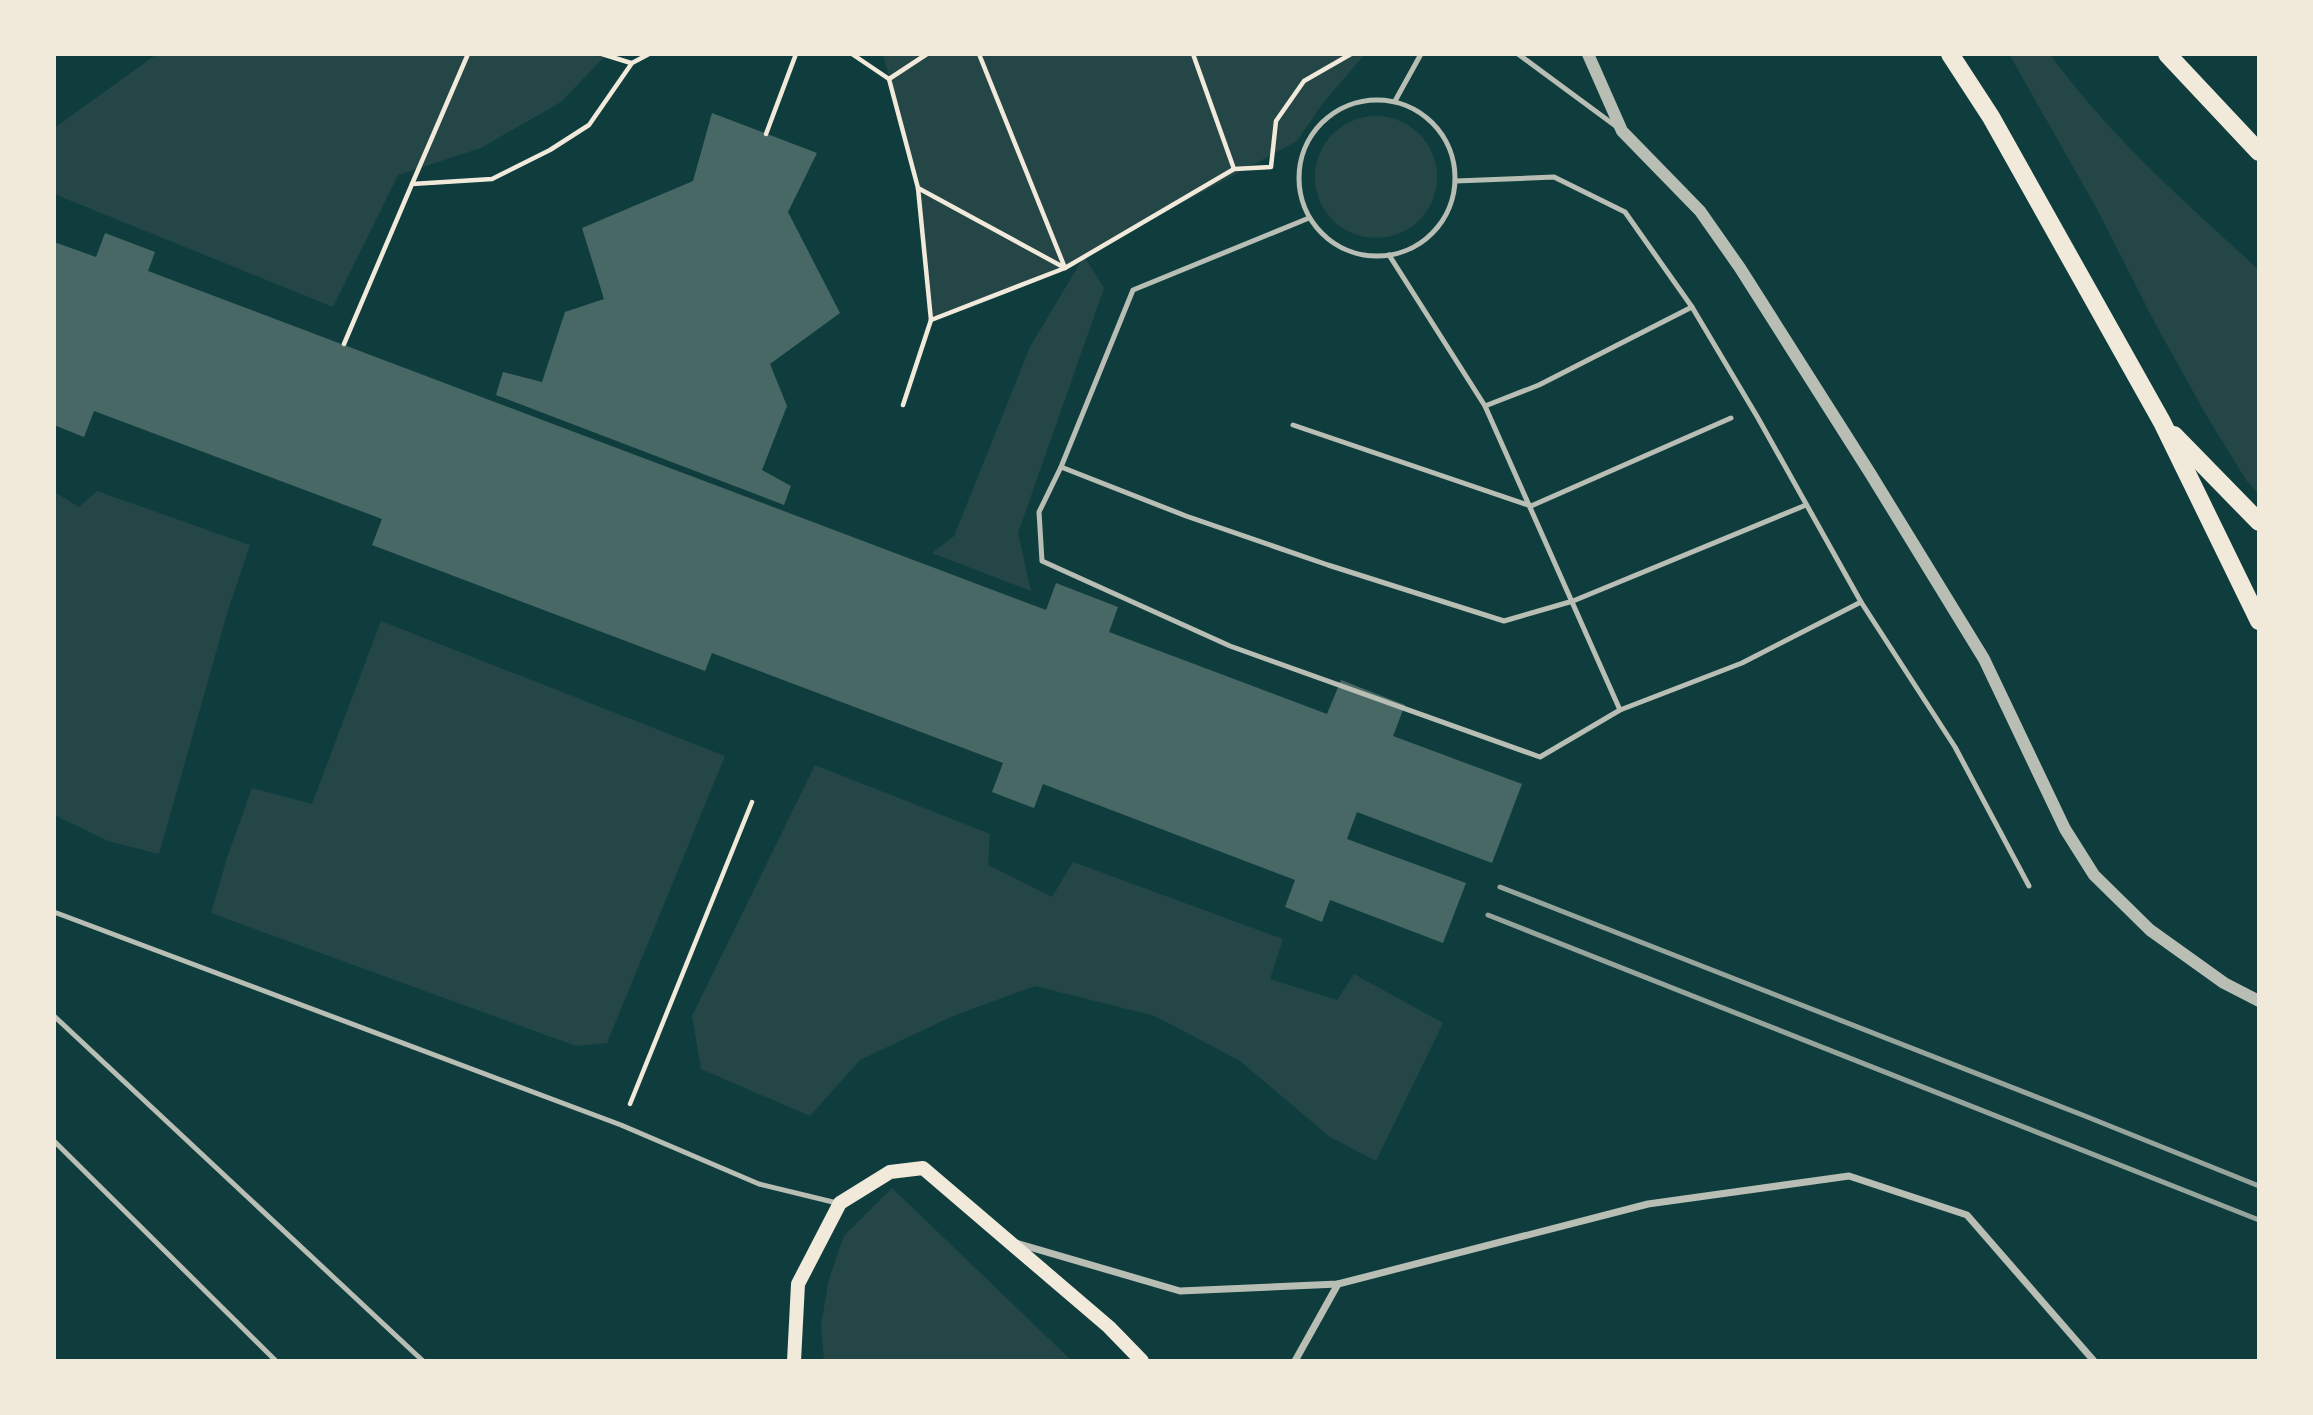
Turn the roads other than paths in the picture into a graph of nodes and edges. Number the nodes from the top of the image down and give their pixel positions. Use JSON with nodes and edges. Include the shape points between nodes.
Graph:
{"nodes":[{"id":1,"x":1421,"y":54,"type":"edge"},
{"id":2,"x":1518,"y":54,"type":"edge"},
{"id":3,"x":1588,"y":54,"type":"edge"},
{"id":4,"x":1950,"y":54,"type":"edge"},
{"id":5,"x":2167,"y":54,"type":"edge"},
{"id":6,"x":1395,"y":101,"type":"junction"},
{"id":7,"x":1622,"y":131,"type":"junction"},
{"id":8,"x":2259,"y":152,"type":"edge"},
{"id":9,"x":1456,"y":181,"type":"junction"},
{"id":10,"x":1309,"y":218,"type":"junction"},
{"id":11,"x":1389,"y":255,"type":"junction"},
{"id":12,"x":1692,"y":307,"type":"junction"},
{"id":13,"x":1485,"y":406,"type":"junction"},
{"id":14,"x":1731,"y":418,"type":"dead end"},
{"id":15,"x":2162,"y":422,"type":"junction"},
{"id":16,"x":1293,"y":425,"type":"dead end"},
{"id":17,"x":1061,"y":467,"type":"junction"},
{"id":18,"x":1806,"y":505,"type":"junction"},
{"id":19,"x":1531,"y":506,"type":"junction"},
{"id":20,"x":2259,"y":522,"type":"edge"},
{"id":21,"x":1573,"y":601,"type":"junction"},
{"id":22,"x":1861,"y":602,"type":"junction"},
{"id":23,"x":2259,"y":621,"type":"edge"},
{"id":24,"x":1620,"y":710,"type":"junction"},
{"id":25,"x":2029,"y":886,"type":"dead end"},
{"id":26,"x":54,"y":912,"type":"edge"},
{"id":27,"x":2259,"y":1001,"type":"edge"},
{"id":28,"x":54,"y":1016,"type":"edge"},
{"id":29,"x":54,"y":1141,"type":"edge"},
{"id":30,"x":840,"y":1203,"type":"junction"},
{"id":31,"x":1009,"y":1241,"type":"junction"},
{"id":32,"x":1338,"y":1284,"type":"junction"},
{"id":33,"x":276,"y":1361,"type":"edge"},
{"id":34,"x":423,"y":1361,"type":"edge"},
{"id":35,"x":794,"y":1361,"type":"edge"},
{"id":36,"x":1142,"y":1361,"type":"edge"},
{"id":37,"x":1295,"y":1361,"type":"edge"},
{"id":38,"x":2094,"y":1361,"type":"edge"}],
"edges":[{"from":1,"to":6,"type":"lane"},
{"from":2,"to":7,"type":"lane"},
{"from":3,"to":7,"type":"street"},
{"from":4,"to":15,"type":"main road","via":[[1991,117]]},
{"from":5,"to":8,"type":"main road"},
{"from":6,"to":9,"type":"lane","via":[[1420,112],[1440,130],[1452,154]]},
{"from":6,"to":10,"type":"lane","via":[[1369,100],[1343,107],[1322,122],[1307,143],[1299,167],[1300,193]]},
{"from":7,"to":27,"type":"street","via":[[1700,211],[1827,405],[1984,659],[2065,830],[2094,875],[2150,930],[2224,983]]},
{"from":9,"to":11,"type":"lane","via":[[1451,207],[1436,230],[1415,247]]},
{"from":9,"to":12,"type":"lane","via":[[1554,177],[1625,212]]},
{"from":10,"to":11,"type":"lane","via":[[1343,249]]},
{"from":10,"to":17,"type":"lane","via":[[1133,290]]},
{"from":11,"to":13,"type":"lane"},
{"from":12,"to":13,"type":"lane","via":[[1539,385]]},
{"from":12,"to":18,"type":"lane"},
{"from":13,"to":19,"type":"lane"},
{"from":14,"to":19,"type":"lane"},
{"from":15,"to":20,"type":"main road"},
{"from":15,"to":23,"type":"main road"},
{"from":16,"to":19,"type":"lane"},
{"from":17,"to":21,"type":"lane","via":[[1328,565],[1504,621]]},
{"from":17,"to":24,"type":"lane","via":[[1039,512],[1042,561],[1230,646],[1540,757]]},
{"from":18,"to":21,"type":"lane"},
{"from":18,"to":22,"type":"lane"},
{"from":19,"to":21,"type":"lane"},
{"from":21,"to":24,"type":"lane"},
{"from":22,"to":24,"type":"lane","via":[[1742,663]]},
{"from":22,"to":25,"type":"lane","via":[[1955,747]]},
{"from":26,"to":30,"type":"lane","via":[[621,1125],[759,1184]]},
{"from":28,"to":34,"type":"lane"},
{"from":29,"to":33,"type":"lane"},
{"from":30,"to":31,"type":"main road","via":[[891,1172],[923,1168]]},
{"from":30,"to":35,"type":"main road","via":[[798,1284]]},
{"from":31,"to":32,"type":"street","via":[[1180,1291]]},
{"from":31,"to":36,"type":"main road"},
{"from":32,"to":37,"type":"street"},
{"from":32,"to":38,"type":"street","via":[[1648,1204],[1849,1176],[1967,1215]]}]}
